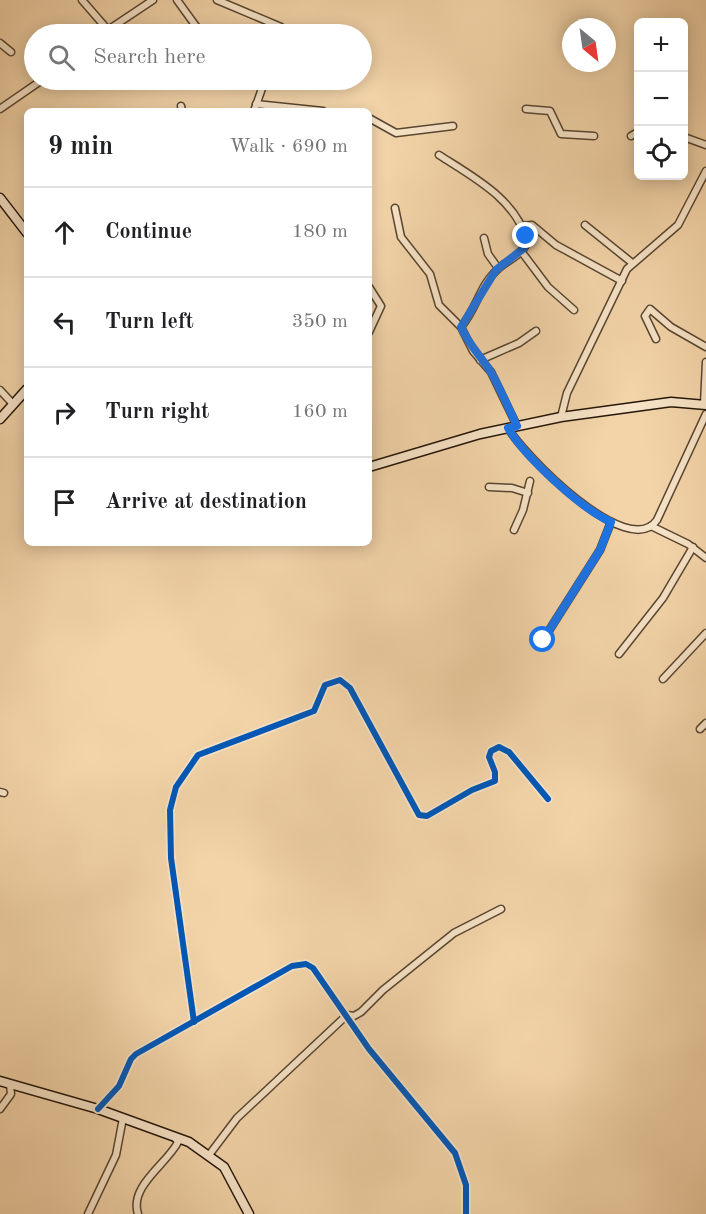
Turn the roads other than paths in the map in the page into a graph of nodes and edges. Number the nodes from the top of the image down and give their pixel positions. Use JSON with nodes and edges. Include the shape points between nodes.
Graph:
{"nodes":[{"id":1,"x":82,"y":0,"type":"edge"},
{"id":2,"x":153,"y":0,"type":"edge"},
{"id":3,"x":177,"y":0,"type":"edge"},
{"id":4,"x":217,"y":0,"type":"edge"},
{"id":5,"x":99,"y":24,"type":"edge"},
{"id":6,"x":117,"y":24,"type":"edge"},
{"id":7,"x":194,"y":24,"type":"edge"},
{"id":8,"x":274,"y":24,"type":"edge"},
{"id":9,"x":0,"y":43,"type":"edge"},
{"id":10,"x":12,"y":52,"type":"dead end"},
{"id":11,"x":28,"y":90,"type":"edge"},
{"id":12,"x":261,"y":90,"type":"edge"},
{"id":13,"x":255,"y":108,"type":"edge"},
{"id":14,"x":0,"y":109,"type":"edge"},
{"id":15,"x":526,"y":109,"type":"dead end"},
{"id":16,"x":372,"y":120,"type":"edge"},
{"id":17,"x":453,"y":126,"type":"dead end"},
{"id":18,"x":634,"y":134,"type":"edge"},
{"id":19,"x":594,"y":136,"type":"dead end"},
{"id":20,"x":631,"y":136,"type":"dead end"},
{"id":21,"x":688,"y":138,"type":"edge"},
{"id":22,"x":706,"y":145,"type":"edge"},
{"id":23,"x":439,"y":155,"type":"dead end"},
{"id":24,"x":706,"y":171,"type":"edge"},
{"id":25,"x":0,"y":198,"type":"edge"},
{"id":26,"x":395,"y":208,"type":"dead end"},
{"id":27,"x":585,"y":225,"type":"dead end"},
{"id":28,"x":522,"y":226,"type":"junction"},
{"id":29,"x":24,"y":229,"type":"edge"},
{"id":30,"x":484,"y":238,"type":"dead end"},
{"id":31,"x":521,"y":251,"type":"junction"},
{"id":32,"x":632,"y":262,"type":"junction"},
{"id":33,"x":498,"y":268,"type":"junction"},
{"id":34,"x":621,"y":281,"type":"junction"},
{"id":35,"x":372,"y":292,"type":"edge"},
{"id":36,"x":573,"y":310,"type":"dead end"},
{"id":37,"x":372,"y":326,"type":"edge"},
{"id":38,"x":461,"y":327,"type":"junction"},
{"id":39,"x":536,"y":331,"type":"dead end"},
{"id":40,"x":657,"y":339,"type":"dead end"},
{"id":41,"x":706,"y":348,"type":"edge"},
{"id":42,"x":480,"y":360,"type":"junction"},
{"id":43,"x":706,"y":362,"type":"edge"},
{"id":44,"x":0,"y":390,"type":"edge"},
{"id":45,"x":24,"y":392,"type":"edge"},
{"id":46,"x":12,"y":403,"type":"junction"},
{"id":47,"x":706,"y":408,"type":"edge"},
{"id":48,"x":561,"y":417,"type":"junction"},
{"id":49,"x":0,"y":419,"type":"edge"},
{"id":50,"x":517,"y":426,"type":"junction"},
{"id":51,"x":508,"y":428,"type":"junction"},
{"id":52,"x":372,"y":466,"type":"edge"},
{"id":53,"x":530,"y":482,"type":"dead end"},
{"id":54,"x":489,"y":487,"type":"dead end"},
{"id":55,"x":528,"y":494,"type":"junction"},
{"id":56,"x":611,"y":522,"type":"junction"},
{"id":57,"x":651,"y":526,"type":"junction"},
{"id":58,"x":514,"y":530,"type":"dead end"},
{"id":59,"x":706,"y":545,"type":"edge"},
{"id":60,"x":693,"y":547,"type":"junction"},
{"id":61,"x":700,"y":552,"type":"junction"},
{"id":62,"x":706,"y":558,"type":"edge"},
{"id":63,"x":704,"y":638,"type":"edge"},
{"id":64,"x":543,"y":640,"type":"dead end"},
{"id":65,"x":619,"y":654,"type":"dead end"},
{"id":66,"x":663,"y":679,"type":"dead end"},
{"id":67,"x":706,"y":723,"type":"edge"},
{"id":68,"x":700,"y":729,"type":"dead end"},
{"id":69,"x":548,"y":799,"type":"dead end"},
{"id":70,"x":501,"y":909,"type":"dead end"},
{"id":71,"x":347,"y":1015,"type":"junction"},
{"id":72,"x":194,"y":1022,"type":"junction"},
{"id":73,"x":0,"y":1081,"type":"edge"},
{"id":74,"x":10,"y":1085,"type":"junction"},
{"id":75,"x":0,"y":1108,"type":"edge"},
{"id":76,"x":98,"y":1109,"type":"junction"},
{"id":77,"x":123,"y":1118,"type":"junction"},
{"id":78,"x":172,"y":1135,"type":"junction"},
{"id":79,"x":210,"y":1155,"type":"junction"},
{"id":80,"x":88,"y":1214,"type":"edge"},
{"id":81,"x":138,"y":1214,"type":"edge"},
{"id":82,"x":249,"y":1214,"type":"edge"},
{"id":83,"x":466,"y":1214,"type":"edge"}],
"edges":[{"from":1,"to":5,"type":"street"},
{"from":2,"to":6,"type":"street"},
{"from":3,"to":7,"type":"street"},
{"from":4,"to":8,"type":"street"},
{"from":9,"to":10,"type":"street"},
{"from":11,"to":14,"type":"street"},
{"from":12,"to":13,"type":"street"},
{"from":15,"to":19,"type":"street","via":[[550,111],[561,134]]},
{"from":16,"to":17,"type":"street","via":[[396,133]]},
{"from":18,"to":20,"type":"street"},
{"from":21,"to":22,"type":"street"},
{"from":23,"to":28,"type":"street","via":[[509,206]]},
{"from":24,"to":32,"type":"street","via":[[678,225]]},
{"from":25,"to":29,"type":"street"},
{"from":26,"to":38,"type":"street","via":[[401,237],[430,274],[439,305]]},
{"from":27,"to":32,"type":"street"},
{"from":28,"to":31,"type":"street","via":[[527,241]]},
{"from":28,"to":34,"type":"street","via":[[532,225],[556,245]]},
{"from":30,"to":33,"type":"street","via":[[488,254]]},
{"from":31,"to":33,"type":"street"},
{"from":31,"to":36,"type":"street","via":[[548,287]]},
{"from":32,"to":34,"type":"street"},
{"from":33,"to":38,"type":"street"},
{"from":34,"to":48,"type":"street","via":[[567,393]]},
{"from":35,"to":37,"type":"street","via":[[381,306]]},
{"from":38,"to":42,"type":"street"},
{"from":39,"to":42,"type":"street"},
{"from":40,"to":41,"type":"street","via":[[645,316],[650,309]]},
{"from":42,"to":50,"type":"street","via":[[491,372]]},
{"from":43,"to":47,"type":"street"},
{"from":44,"to":46,"type":"street"},
{"from":45,"to":46,"type":"street"},
{"from":46,"to":49,"type":"street"},
{"from":47,"to":48,"type":"street","via":[[671,402]]},
{"from":47,"to":57,"type":"street"},
{"from":48,"to":50,"type":"street"},
{"from":50,"to":51,"type":"street"},
{"from":51,"to":52,"type":"street"},
{"from":51,"to":56,"type":"street","via":[[529,455],[575,498]]},
{"from":53,"to":55,"type":"street"},
{"from":54,"to":55,"type":"street","via":[[512,488]]},
{"from":55,"to":58,"type":"street"},
{"from":56,"to":57,"type":"street","via":[[631,528]]},
{"from":56,"to":64,"type":"street","via":[[600,550]]},
{"from":57,"to":60,"type":"street"},
{"from":59,"to":61,"type":"street"},
{"from":60,"to":61,"type":"street"},
{"from":60,"to":65,"type":"street","via":[[663,598]]},
{"from":61,"to":62,"type":"street"},
{"from":63,"to":66,"type":"street"},
{"from":67,"to":68,"type":"street"},
{"from":69,"to":72,"type":"street","via":[[509,752],[499,747],[489,757],[495,781],[427,816],[419,815],[350,688],[340,680],[325,685],[314,711],[198,755],[176,787],[170,810],[171,858]]},
{"from":70,"to":71,"type":"street","via":[[454,933],[361,1012]]},
{"from":71,"to":72,"type":"street","via":[[306,964],[292,966]]},
{"from":71,"to":79,"type":"street","via":[[237,1118]]},
{"from":71,"to":83,"type":"street","via":[[369,1049],[454,1153],[466,1185]]},
{"from":72,"to":76,"type":"street","via":[[136,1054],[119,1086]]},
{"from":73,"to":74,"type":"street"},
{"from":74,"to":75,"type":"street","via":[[11,1094]]},
{"from":74,"to":76,"type":"street"},
{"from":76,"to":77,"type":"street"},
{"from":77,"to":78,"type":"street"},
{"from":77,"to":80,"type":"street","via":[[116,1155]]},
{"from":78,"to":79,"type":"street"},
{"from":78,"to":81,"type":"street","via":[[178,1142],[141,1189],[136,1202]]},
{"from":79,"to":82,"type":"street","via":[[224,1167]]}]}
